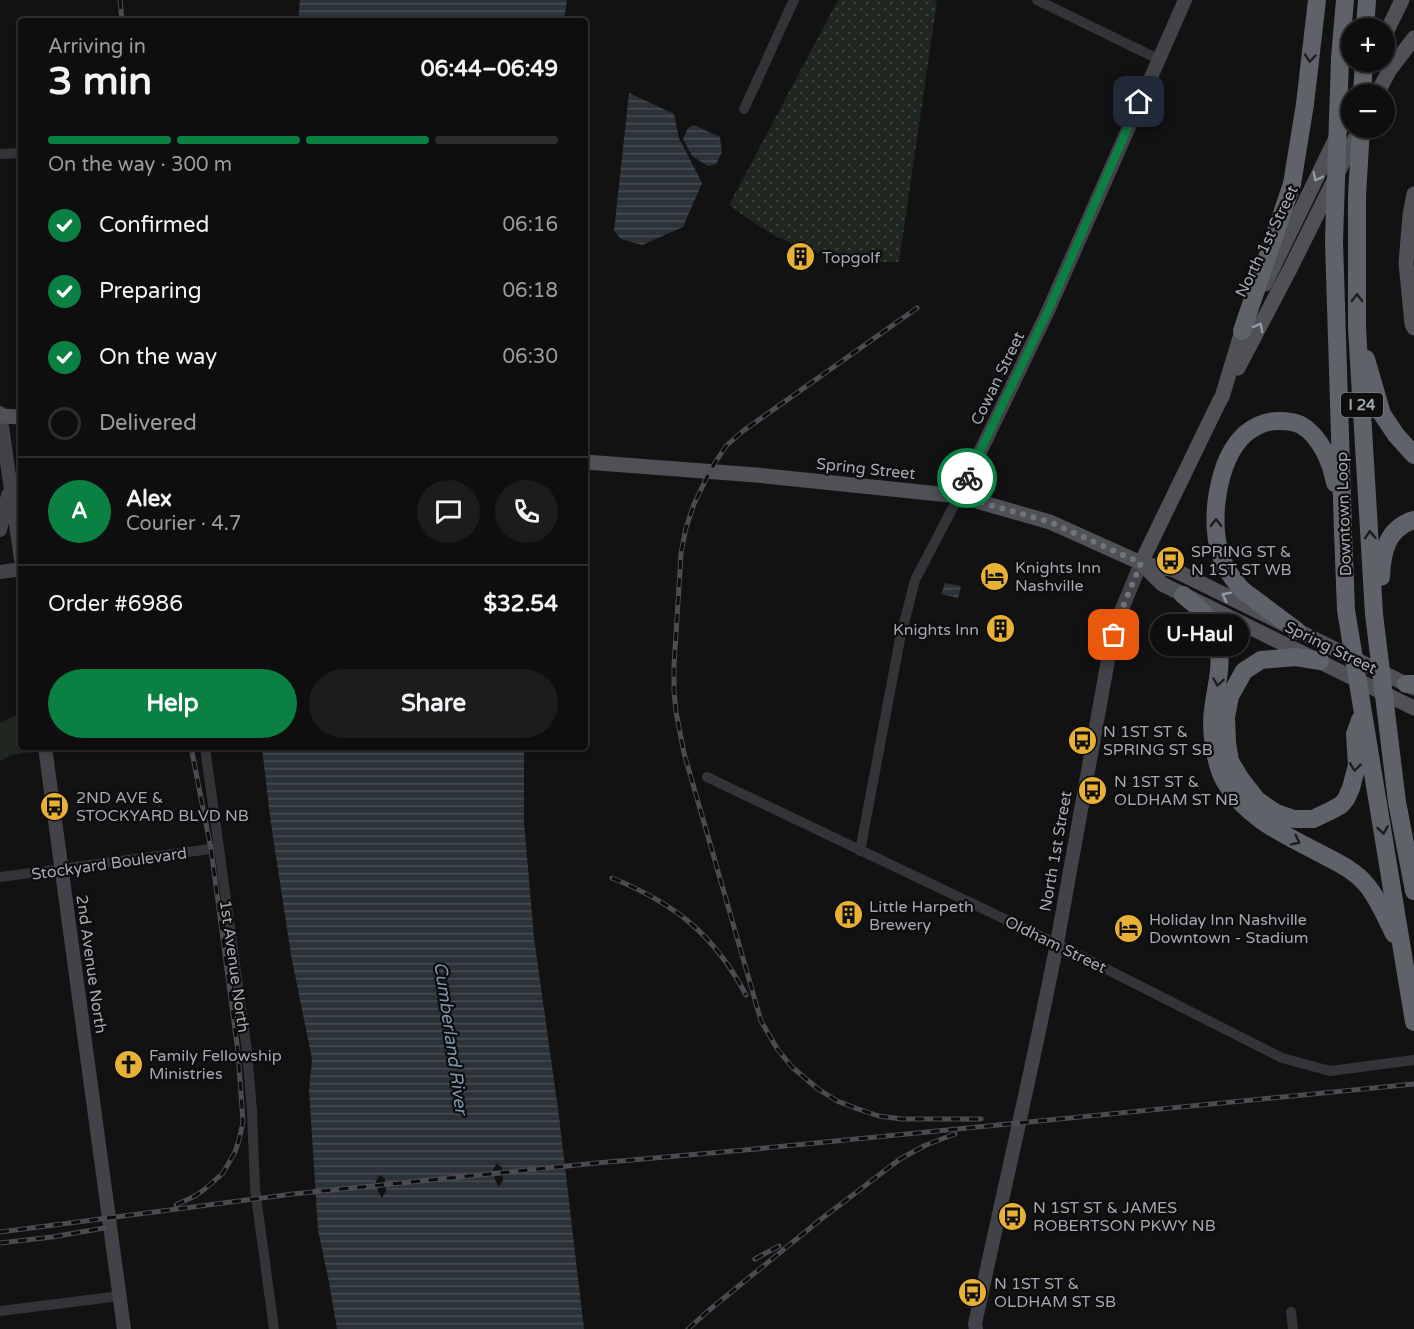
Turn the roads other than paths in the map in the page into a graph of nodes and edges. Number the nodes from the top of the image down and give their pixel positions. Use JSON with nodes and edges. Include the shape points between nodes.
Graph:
{"nodes":[{"id":1,"x":794,"y":0,"type":"edge"},
{"id":2,"x":1037,"y":0,"type":"edge"},
{"id":3,"x":1185,"y":0,"type":"edge"},
{"id":4,"x":1317,"y":0,"type":"edge"},
{"id":5,"x":1344,"y":0,"type":"edge"},
{"id":6,"x":1402,"y":0,"type":"edge"},
{"id":7,"x":1367,"y":1,"type":"edge"},
{"id":8,"x":1366,"y":18,"type":"edge"},
{"id":9,"x":1393,"y":18,"type":"edge"},
{"id":10,"x":1414,"y":38,"type":"edge"},
{"id":11,"x":1158,"y":58,"type":"junction"},
{"id":12,"x":1382,"y":84,"type":"edge"},
{"id":13,"x":744,"y":109,"type":"dead end"},
{"id":14,"x":1341,"y":128,"type":"edge"},
{"id":15,"x":1356,"y":138,"type":"edge"},
{"id":16,"x":1360,"y":138,"type":"edge"},
{"id":17,"x":18,"y":153,"type":"edge"},
{"id":18,"x":0,"y":154,"type":"edge"},
{"id":19,"x":1414,"y":194,"type":"edge"},
{"id":20,"x":1358,"y":328,"type":"junction"},
{"id":21,"x":1414,"y":328,"type":"edge"},
{"id":22,"x":1242,"y":331,"type":"junction"},
{"id":23,"x":1221,"y":399,"type":"junction"},
{"id":24,"x":0,"y":414,"type":"edge"},
{"id":25,"x":18,"y":417,"type":"edge"},
{"id":26,"x":1414,"y":455,"type":"edge"},
{"id":27,"x":588,"y":462,"type":"edge"},
{"id":28,"x":10,"y":481,"type":"junction"},
{"id":29,"x":959,"y":496,"type":"junction"},
{"id":30,"x":1414,"y":520,"type":"edge"},
{"id":31,"x":0,"y":530,"type":"edge"},
{"id":32,"x":1342,"y":532,"type":"junction"},
{"id":33,"x":18,"y":538,"type":"edge"},
{"id":34,"x":1141,"y":563,"type":"junction"},
{"id":35,"x":18,"y":569,"type":"edge"},
{"id":36,"x":0,"y":572,"type":"edge"},
{"id":37,"x":1183,"y":595,"type":"junction"},
{"id":38,"x":1375,"y":620,"type":"junction"},
{"id":39,"x":1297,"y":631,"type":"junction"},
{"id":40,"x":1320,"y":661,"type":"junction"},
{"id":41,"x":1411,"y":686,"type":"edge"},
{"id":42,"x":1414,"y":708,"type":"edge"},
{"id":43,"x":1363,"y":710,"type":"junction"},
{"id":44,"x":45,"y":750,"type":"edge"},
{"id":45,"x":205,"y":750,"type":"edge"},
{"id":46,"x":706,"y":777,"type":"dead end"},
{"id":47,"x":1398,"y":802,"type":"junction"},
{"id":48,"x":1414,"y":838,"type":"edge"},
{"id":49,"x":218,"y":848,"type":"junction"},
{"id":50,"x":860,"y":851,"type":"junction"},
{"id":51,"x":62,"y":869,"type":"junction"},
{"id":52,"x":0,"y":877,"type":"edge"},
{"id":53,"x":1414,"y":891,"type":"edge"},
{"id":54,"x":1057,"y":944,"type":"junction"},
{"id":55,"x":1403,"y":952,"type":"junction"},
{"id":56,"x":1414,"y":1024,"type":"edge"},
{"id":57,"x":1414,"y":1059,"type":"edge"},
{"id":58,"x":120,"y":1296,"type":"junction"},
{"id":59,"x":0,"y":1311,"type":"edge"},
{"id":60,"x":1292,"y":1312,"type":"dead end"},
{"id":61,"x":124,"y":1329,"type":"edge"},
{"id":62,"x":274,"y":1329,"type":"edge"},
{"id":63,"x":976,"y":1329,"type":"edge"},
{"id":64,"x":1293,"y":1329,"type":"edge"}],
"edges":[{"from":1,"to":13,"type":"street"},
{"from":2,"to":11,"type":"street"},
{"from":3,"to":11,"type":"street","name":"Cowan Street"},
{"from":4,"to":22,"type":"highway","one_way":true,"via":[[1292,184]]},
{"from":5,"to":32,"type":"highway","name":"Downtown Loop","number":"I 24","via":[[1334,241]]},
{"from":6,"to":9,"type":"main road"},
{"from":7,"to":8,"type":"highway"},
{"from":10,"to":12,"type":"main road"},
{"from":11,"to":29,"type":"street","name":"Cowan Street","via":[[1048,311]]},
{"from":14,"to":22,"type":"main road","name":"North 1st Street","one_way":true},
{"from":23,"to":15,"type":"main road","name":"North 1st Street","one_way":true},
{"from":20,"to":16,"type":"highway","name":"Downtown Loop","number":"I 24","one_way":true},
{"from":17,"to":18,"type":"street"},
{"from":19,"to":21,"type":"main road","via":[[1406,263]]},
{"from":20,"to":26,"type":"highway","via":[[1383,414]]},
{"from":38,"to":20,"type":"highway","name":"Downtown Loop","number":"I 24","one_way":true},
{"from":22,"to":23,"type":"main road","name":"North 1st Street"},
{"from":23,"to":34,"type":"main road","name":"North 1st Street"},
{"from":24,"to":25,"type":"main road"},
{"from":24,"to":28,"type":"street"},
{"from":27,"to":29,"type":"main road","name":"Spring Street"},
{"from":28,"to":31,"type":"street"},
{"from":28,"to":33,"type":"street"},
{"from":29,"to":34,"type":"main road","name":"Spring Street","via":[[1050,522]]},
{"from":29,"to":50,"type":"street","name":"Cowan Street","via":[[915,580]]},
{"from":30,"to":38,"type":"highway","via":[[1394,532],[1386,543]]},
{"from":39,"to":32,"type":"highway","one_way":true,"via":[[1240,588],[1222,560],[1216,533],[1220,484],[1226,463],[1244,435],[1270,421],[1300,424],[1313,435],[1325,451],[1333,473]]},
{"from":32,"to":43,"type":"highway","name":"Downtown Loop","number":"I 24","via":[[1346,610]]},
{"from":34,"to":37,"type":"main road","name":"Spring Street","via":[[1162,584]]},
{"from":39,"to":34,"type":"main road","name":"Spring Street","one_way":true,"via":[[1174,570]]},
{"from":34,"to":54,"type":"street","name":"North 1st Street","via":[[1110,649]]},
{"from":35,"to":36,"type":"street"},
{"from":37,"to":40,"type":"main road","name":"Spring Street"},
{"from":37,"to":55,"type":"highway","one_way":true,"via":[[1203,613],[1219,648],[1221,663],[1212,728],[1224,780],[1244,807],[1365,882]]},
{"from":38,"to":47,"type":"highway","name":"Downtown Loop","number":"I 24"},
{"from":39,"to":41,"type":"main road","name":"Spring Street"},
{"from":40,"to":42,"type":"main road","name":"Spring Street"},
{"from":43,"to":40,"type":"highway","one_way":true,"via":[[1355,734],[1357,765],[1341,805],[1313,819],[1294,819],[1257,800],[1230,761],[1226,717],[1230,696],[1244,671],[1262,660],[1296,657]]},
{"from":43,"to":55,"type":"highway","name":"Downtown Loop","number":"I 24","one_way":true},
{"from":44,"to":51,"type":"street","name":"2nd Avenue North"},
{"from":45,"to":49,"type":"street","name":"1st Avenue North"},
{"from":46,"to":50,"type":"street","name":"Oldham Street"},
{"from":47,"to":48,"type":"highway"},
{"from":47,"to":53,"type":"highway","name":"Downtown Loop","number":"I 24"},
{"from":49,"to":51,"type":"street","name":"Stockyard Boulevard"},
{"from":49,"to":62,"type":"street","name":"1st Avenue North","via":[[247,1051],[255,1190]]},
{"from":50,"to":54,"type":"street","name":"Oldham Street"},
{"from":51,"to":52,"type":"street","name":"Stockyard Boulevard"},
{"from":51,"to":58,"type":"street","name":"2nd Avenue North"},
{"from":54,"to":57,"type":"street","name":"Oldham Street","via":[[1282,1058],[1330,1071]]},
{"from":54,"to":63,"type":"street","name":"North 1st Street"},
{"from":55,"to":56,"type":"highway","name":"Downtown Loop","number":"I 24"},
{"from":58,"to":59,"type":"street"},
{"from":58,"to":61,"type":"street","name":"2nd Avenue North"},
{"from":60,"to":64,"type":"street"}]}
